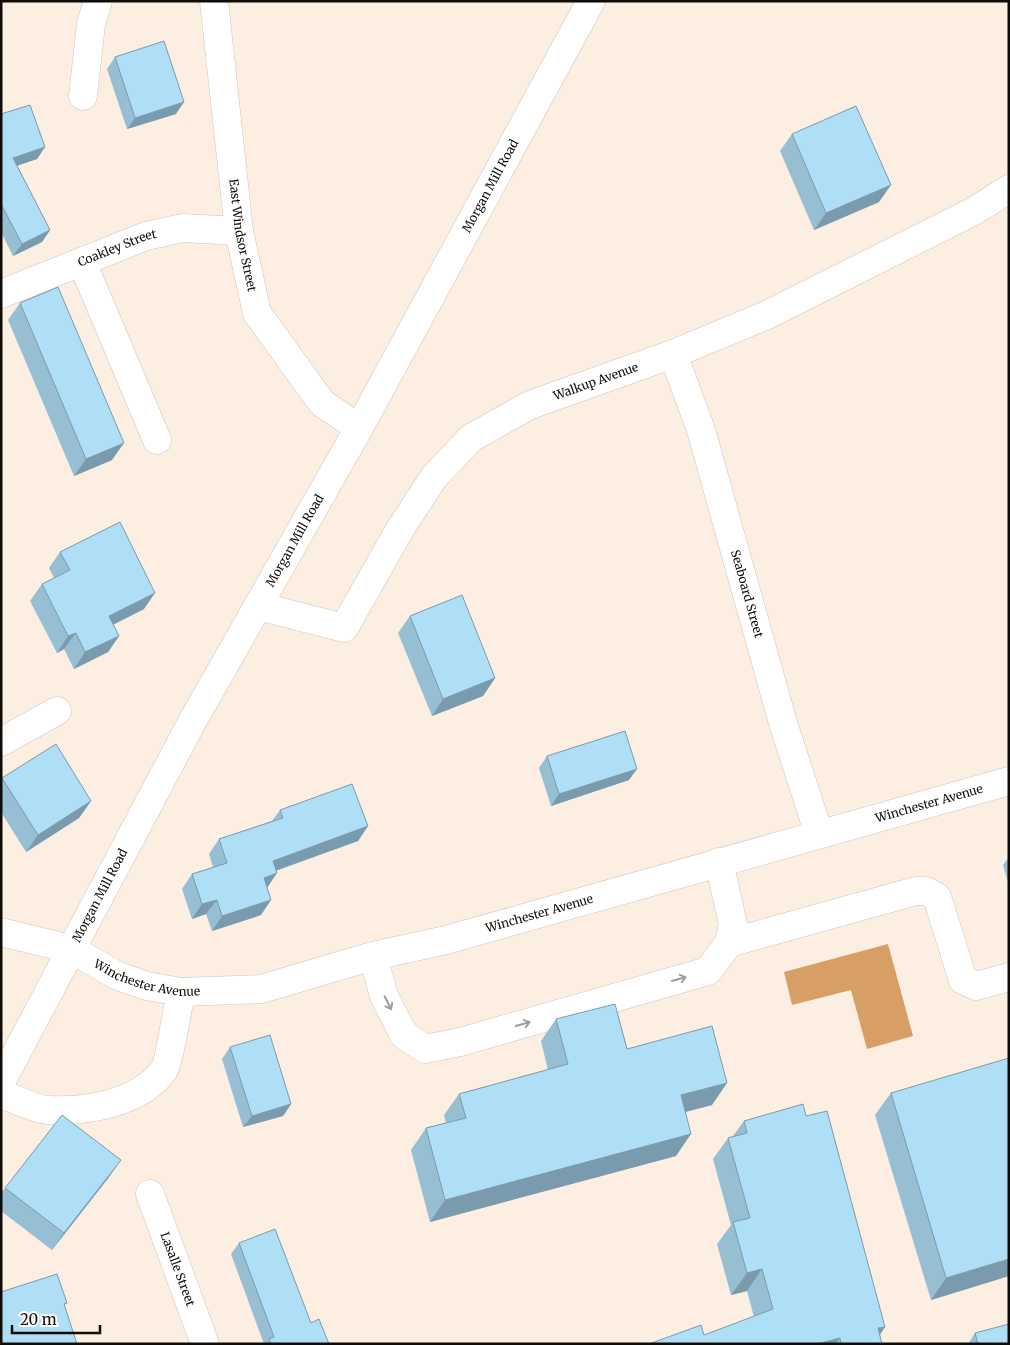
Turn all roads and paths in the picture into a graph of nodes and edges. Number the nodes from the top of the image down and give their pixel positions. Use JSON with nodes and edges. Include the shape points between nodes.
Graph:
{"nodes":[{"id":1,"x":98,"y":1,"type":"edge"},
{"id":2,"x":214,"y":1,"type":"edge"},
{"id":3,"x":591,"y":1,"type":"edge"},
{"id":4,"x":83,"y":96,"type":"dead end"},
{"id":5,"x":1009,"y":189,"type":"edge"},
{"id":6,"x":239,"y":231,"type":"junction"},
{"id":7,"x":82,"y":262,"type":"junction"},
{"id":8,"x":1,"y":294,"type":"edge"},
{"id":9,"x":673,"y":354,"type":"junction"},
{"id":10,"x":359,"y":428,"type":"junction"},
{"id":11,"x":157,"y":440,"type":"dead end"},
{"id":12,"x":258,"y":606,"type":"junction"},
{"id":13,"x":57,"y":711,"type":"dead end"},
{"id":14,"x":1,"y":742,"type":"edge"},
{"id":15,"x":1009,"y":781,"type":"edge"},
{"id":16,"x":819,"y":834,"type":"junction"},
{"id":17,"x":719,"y":862,"type":"junction"},
{"id":18,"x":1,"y":932,"type":"edge"},
{"id":19,"x":729,"y":943,"type":"junction"},
{"id":20,"x":71,"y":949,"type":"junction"},
{"id":21,"x":374,"y":956,"type":"junction"},
{"id":22,"x":1009,"y":977,"type":"edge"},
{"id":23,"x":181,"y":992,"type":"junction"},
{"id":24,"x":1,"y":1082,"type":"edge"},
{"id":25,"x":1,"y":1094,"type":"edge"},
{"id":26,"x":150,"y":1194,"type":"dead end"},
{"id":27,"x":205,"y":1344,"type":"edge"}],
"edges":[{"from":1,"to":4,"type":"street","via":[[91,24]]},
{"from":2,"to":6,"type":"street","name":"East Windsor Street"},
{"from":3,"to":10,"type":"street","name":"Morgan Mill Road"},
{"from":5,"to":9,"type":"street","name":"Walkup Avenue","via":[[974,211],[767,315]]},
{"from":6,"to":7,"type":"street","name":"Coakley Street","via":[[183,228],[146,236]]},
{"from":6,"to":10,"type":"street","name":"East Windsor Street","via":[[257,313],[322,403]]},
{"from":7,"to":8,"type":"street","name":"Coakley Street"},
{"from":7,"to":11,"type":"street"},
{"from":9,"to":12,"type":"street","name":"Walkup Avenue","via":[[530,405],[471,438],[434,477],[394,539],[344,628]]},
{"from":9,"to":16,"type":"street","name":"Seaboard Street","via":[[700,430],[783,723]]},
{"from":10,"to":12,"type":"street","name":"Morgan Mill Road"},
{"from":12,"to":20,"type":"street","name":"Morgan Mill Road"},
{"from":13,"to":14,"type":"street"},
{"from":15,"to":16,"type":"street","name":"Winchester Avenue"},
{"from":16,"to":17,"type":"street","name":"Winchester Avenue"},
{"from":17,"to":19,"type":"street","via":[[732,924]]},
{"from":17,"to":21,"type":"street","name":"Winchester Avenue","via":[[446,940]]},
{"from":18,"to":20,"type":"street"},
{"from":21,"to":19,"type":"street","one_way":true,"via":[[384,996],[404,1035],[425,1049],[460,1042],[708,971]]},
{"from":19,"to":22,"type":"street","via":[[916,891],[926,891],[937,898],[963,980],[976,986]]},
{"from":20,"to":23,"type":"street","name":"Winchester Avenue","via":[[118,976],[147,986]]},
{"from":20,"to":24,"type":"street","name":"Morgan Mill Road"},
{"from":21,"to":23,"type":"street","name":"Winchester Avenue","via":[[261,989]]},
{"from":23,"to":25,"type":"street","via":[[165,1069],[142,1091],[112,1102],[54,1110]]},
{"from":26,"to":27,"type":"street","name":"Lasalle Street"}]}
